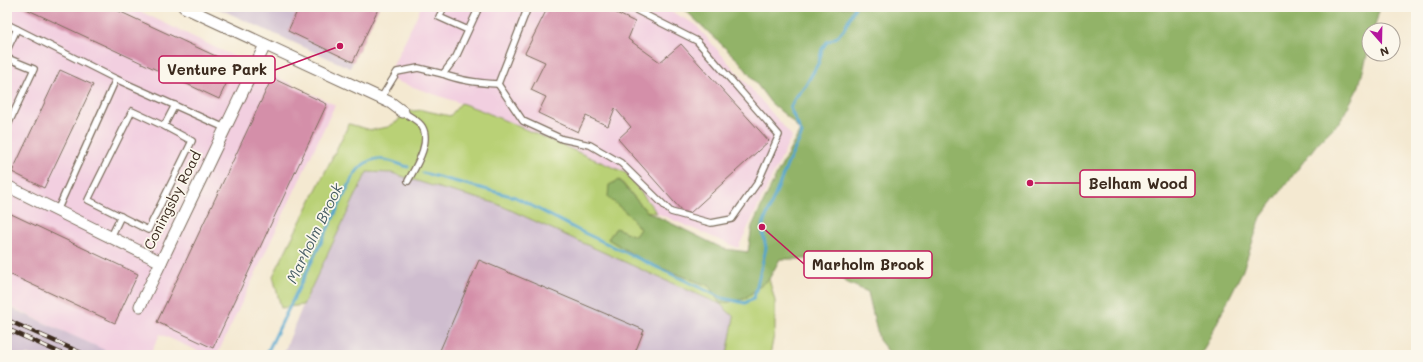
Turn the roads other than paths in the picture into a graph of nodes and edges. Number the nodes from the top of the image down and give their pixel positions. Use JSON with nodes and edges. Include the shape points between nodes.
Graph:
{"nodes":[{"id":1,"x":184,"y":7,"type":"edge"},
{"id":2,"x":444,"y":7,"type":"edge"},
{"id":3,"x":479,"y":7,"type":"edge"},
{"id":4,"x":528,"y":7,"type":"edge"},
{"id":5,"x":630,"y":7,"type":"edge"},
{"id":6,"x":198,"y":10,"type":"edge"},
{"id":7,"x":7,"y":24,"type":"edge"},
{"id":8,"x":17,"y":29,"type":"junction"},
{"id":9,"x":468,"y":30,"type":"junction"},
{"id":10,"x":265,"y":45,"type":"junction"},
{"id":11,"x":7,"y":50,"type":"edge"},
{"id":12,"x":7,"y":58,"type":"edge"},
{"id":13,"x":443,"y":74,"type":"junction"},
{"id":14,"x":116,"y":78,"type":"junction"},
{"id":15,"x":498,"y":84,"type":"junction"},
{"id":16,"x":380,"y":99,"type":"junction"},
{"id":17,"x":175,"y":105,"type":"junction"},
{"id":18,"x":404,"y":112,"type":"joint"},
{"id":19,"x":164,"y":126,"type":"junction"},
{"id":20,"x":7,"y":127,"type":"edge"},
{"id":21,"x":225,"y":128,"type":"junction"},
{"id":22,"x":408,"y":181,"type":"dead end"},
{"id":23,"x":7,"y":186,"type":"edge"},
{"id":24,"x":57,"y":211,"type":"junction"},
{"id":25,"x":121,"y":216,"type":"junction"},
{"id":26,"x":111,"y":237,"type":"junction"},
{"id":27,"x":161,"y":262,"type":"junction"},
{"id":28,"x":140,"y":306,"type":"dead end"}],
"edges":[{"from":1,"to":6,"type":"street"},
{"from":2,"to":9,"type":"lane","via":[[439,17]]},
{"from":3,"to":9,"type":"lane"},
{"from":4,"to":15,"type":"lane"},
{"from":5,"to":15,"type":"lane","via":[[697,41],[778,134],[758,182],[732,219],[711,222],[672,212],[621,163],[590,145],[562,139],[523,121]]},
{"from":6,"to":10,"type":"street"},
{"from":7,"to":8,"type":"lane"},
{"from":8,"to":11,"type":"lane"},
{"from":8,"to":14,"type":"lane"},
{"from":9,"to":13,"type":"lane","via":[[456,57]]},
{"from":10,"to":16,"type":"street"},
{"from":10,"to":21,"type":"street","name":"Coningsby Road"},
{"from":12,"to":20,"type":"lane","via":[[34,69]]},
{"from":13,"to":15,"type":"lane","via":[[452,78]]},
{"from":13,"to":16,"type":"lane","via":[[418,68],[397,72]]},
{"from":14,"to":17,"type":"lane"},
{"from":14,"to":24,"type":"lane"},
{"from":16,"to":18,"type":"street"},
{"from":17,"to":19,"type":"lane"},
{"from":17,"to":21,"type":"lane"},
{"from":18,"to":22,"type":"lane","via":[[422,126],[425,140],[421,158]]},
{"from":19,"to":25,"type":"lane","via":[[192,141],[148,230]]},
{"from":19,"to":25,"type":"lane","via":[[132,111],[88,200]]},
{"from":21,"to":27,"type":"street","name":"Coningsby Road"},
{"from":23,"to":24,"type":"street","name":"Coningsby Road"},
{"from":24,"to":26,"type":"street","name":"Coningsby Road"},
{"from":25,"to":26,"type":"lane"},
{"from":26,"to":27,"type":"street","name":"Coningsby Road"},
{"from":27,"to":28,"type":"street"}]}
